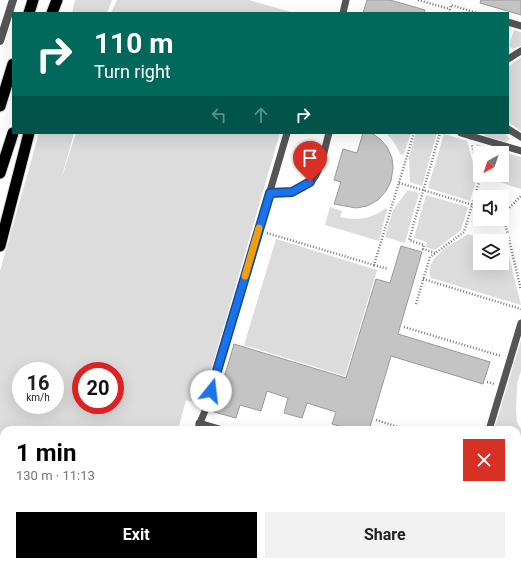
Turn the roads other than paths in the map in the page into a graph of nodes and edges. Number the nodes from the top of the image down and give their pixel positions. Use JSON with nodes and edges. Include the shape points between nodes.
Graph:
{"nodes":[{"id":1,"x":13,"y":0,"type":"edge"},
{"id":2,"x":33,"y":0,"type":"edge"},
{"id":3,"x":57,"y":0,"type":"edge"},
{"id":4,"x":62,"y":0,"type":"edge"},
{"id":5,"x":346,"y":0,"type":"edge"},
{"id":6,"x":29,"y":12,"type":"edge"},
{"id":7,"x":52,"y":12,"type":"edge"},
{"id":8,"x":59,"y":12,"type":"edge"},
{"id":9,"x":342,"y":12,"type":"edge"},
{"id":10,"x":509,"y":22,"type":"edge"},
{"id":11,"x":521,"y":26,"type":"edge"},
{"id":12,"x":0,"y":40,"type":"edge"},
{"id":13,"x":521,"y":51,"type":"edge"},
{"id":14,"x":509,"y":58,"type":"edge"},
{"id":15,"x":12,"y":67,"type":"edge"},
{"id":16,"x":0,"y":106,"type":"edge"},
{"id":17,"x":509,"y":130,"type":"edge"},
{"id":18,"x":12,"y":134,"type":"edge"},
{"id":19,"x":29,"y":134,"type":"edge"},
{"id":20,"x":287,"y":134,"type":"edge"},
{"id":21,"x":329,"y":134,"type":"edge"},
{"id":22,"x":472,"y":135,"type":"edge"},
{"id":23,"x":521,"y":137,"type":"edge"},
{"id":24,"x":519,"y":151,"type":"edge"},
{"id":25,"x":0,"y":173,"type":"edge"},
{"id":26,"x":270,"y":193,"type":"junction"},
{"id":27,"x":0,"y":246,"type":"edge"},
{"id":28,"x":521,"y":323,"type":"edge"},
{"id":29,"x":198,"y":426,"type":"edge"},
{"id":30,"x":490,"y":426,"type":"edge"}],
"edges":[{"from":1,"to":12,"type":"street"},
{"from":2,"to":6,"type":"highway"},
{"from":3,"to":7,"type":"highway"},
{"from":4,"to":8,"type":"highway"},
{"from":5,"to":9,"type":"lane"},
{"from":10,"to":11,"type":"lane"},
{"from":13,"to":14,"type":"lane"},
{"from":15,"to":16,"type":"highway"},
{"from":17,"to":23,"type":"lane"},
{"from":18,"to":25,"type":"highway"},
{"from":19,"to":27,"type":"highway"},
{"from":20,"to":26,"type":"lane"},
{"from":21,"to":26,"type":"lane","via":[[316,175],[310,182],[292,192]]},
{"from":22,"to":24,"type":"lane"},
{"from":23,"to":24,"type":"lane"},
{"from":26,"to":29,"type":"lane","via":[[207,406]]},
{"from":28,"to":30,"type":"lane"}]}
